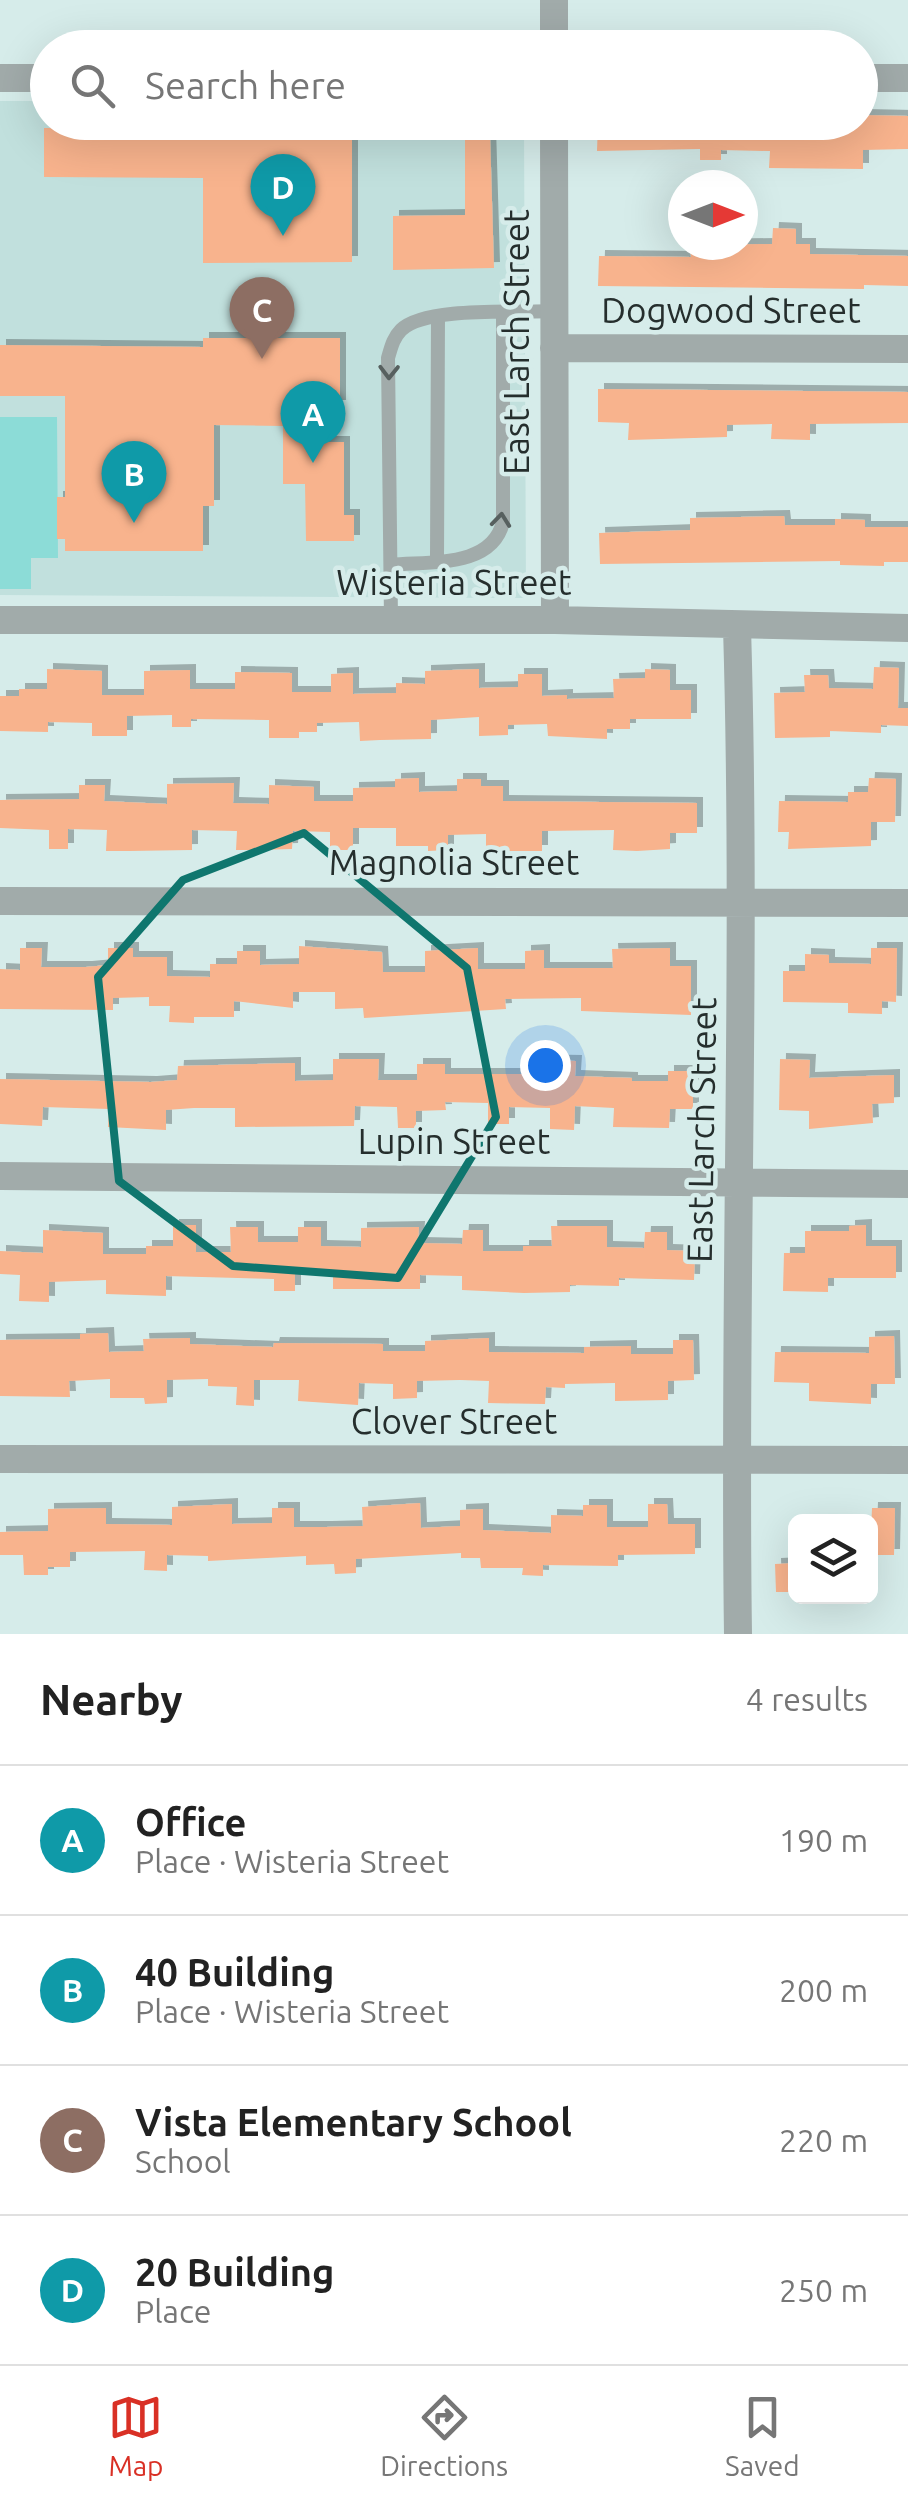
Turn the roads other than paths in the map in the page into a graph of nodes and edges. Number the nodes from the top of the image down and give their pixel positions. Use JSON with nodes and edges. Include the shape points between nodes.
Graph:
{"nodes":[{"id":1,"x":554,"y":0,"type":"edge"},
{"id":2,"x":554,"y":30,"type":"edge"},
{"id":3,"x":0,"y":78,"type":"edge"},
{"id":4,"x":30,"y":78,"type":"edge"},
{"id":5,"x":878,"y":78,"type":"edge"},
{"id":6,"x":908,"y":78,"type":"edge"},
{"id":7,"x":554,"y":140,"type":"edge"},
{"id":8,"x":554,"y":311,"type":"junction"},
{"id":9,"x":502,"y":313,"type":"junction"},
{"id":10,"x":438,"y":316,"type":"junction"},
{"id":11,"x":554,"y":348,"type":"junction"},
{"id":12,"x":908,"y":350,"type":"edge"},
{"id":13,"x":437,"y":560,"type":"junction"},
{"id":14,"x":391,"y":564,"type":"junction"},
{"id":15,"x":0,"y":620,"type":"edge"},
{"id":16,"x":391,"y":620,"type":"junction"},
{"id":17,"x":555,"y":620,"type":"junction"},
{"id":18,"x":737,"y":627,"type":"junction"},
{"id":19,"x":908,"y":628,"type":"edge"},
{"id":20,"x":0,"y":901,"type":"edge"},
{"id":21,"x":742,"y":901,"type":"junction"},
{"id":22,"x":908,"y":903,"type":"edge"},
{"id":23,"x":0,"y":1176,"type":"edge"},
{"id":24,"x":739,"y":1182,"type":"junction"},
{"id":25,"x":908,"y":1184,"type":"edge"},
{"id":26,"x":0,"y":1458,"type":"edge"},
{"id":27,"x":908,"y":1460,"type":"edge"},
{"id":28,"x":735,"y":1461,"type":"junction"},
{"id":29,"x":738,"y":1634,"type":"edge"}],
"edges":[{"from":1,"to":2,"type":"street"},
{"from":3,"to":4,"type":"street"},
{"from":5,"to":6,"type":"street"},
{"from":7,"to":8,"type":"street","name":"East Larch Street"},
{"from":8,"to":9,"type":"lane"},
{"from":8,"to":11,"type":"street","name":"East Larch Street"},
{"from":9,"to":10,"type":"lane"},
{"from":13,"to":9,"type":"lane","one_way":true,"via":[[488,550],[499,538]]},
{"from":10,"to":13,"type":"lane"},
{"from":10,"to":14,"type":"lane","one_way":true,"via":[[402,327],[388,358]]},
{"from":11,"to":12,"type":"street","name":"Dogwood Street"},
{"from":11,"to":17,"type":"street","name":"East Larch Street"},
{"from":13,"to":14,"type":"lane"},
{"from":14,"to":16,"type":"lane"},
{"from":15,"to":16,"type":"street","name":"Wisteria Street"},
{"from":16,"to":17,"type":"street","name":"Wisteria Street"},
{"from":17,"to":18,"type":"street","name":"Wisteria Street"},
{"from":18,"to":19,"type":"street","name":"Wisteria Street"},
{"from":18,"to":21,"type":"street","name":"East Larch Street"},
{"from":20,"to":21,"type":"street","name":"Magnolia Street"},
{"from":21,"to":22,"type":"street","name":"Magnolia Street"},
{"from":21,"to":24,"type":"street","name":"East Larch Street"},
{"from":23,"to":24,"type":"street","name":"Lupin Street"},
{"from":24,"to":25,"type":"street","name":"Lupin Street"},
{"from":24,"to":28,"type":"street","name":"East Larch Street"},
{"from":26,"to":28,"type":"street","name":"Clover Street"},
{"from":27,"to":28,"type":"street","name":"Clover Street"},
{"from":28,"to":29,"type":"street","name":"East Larch Street"}]}
